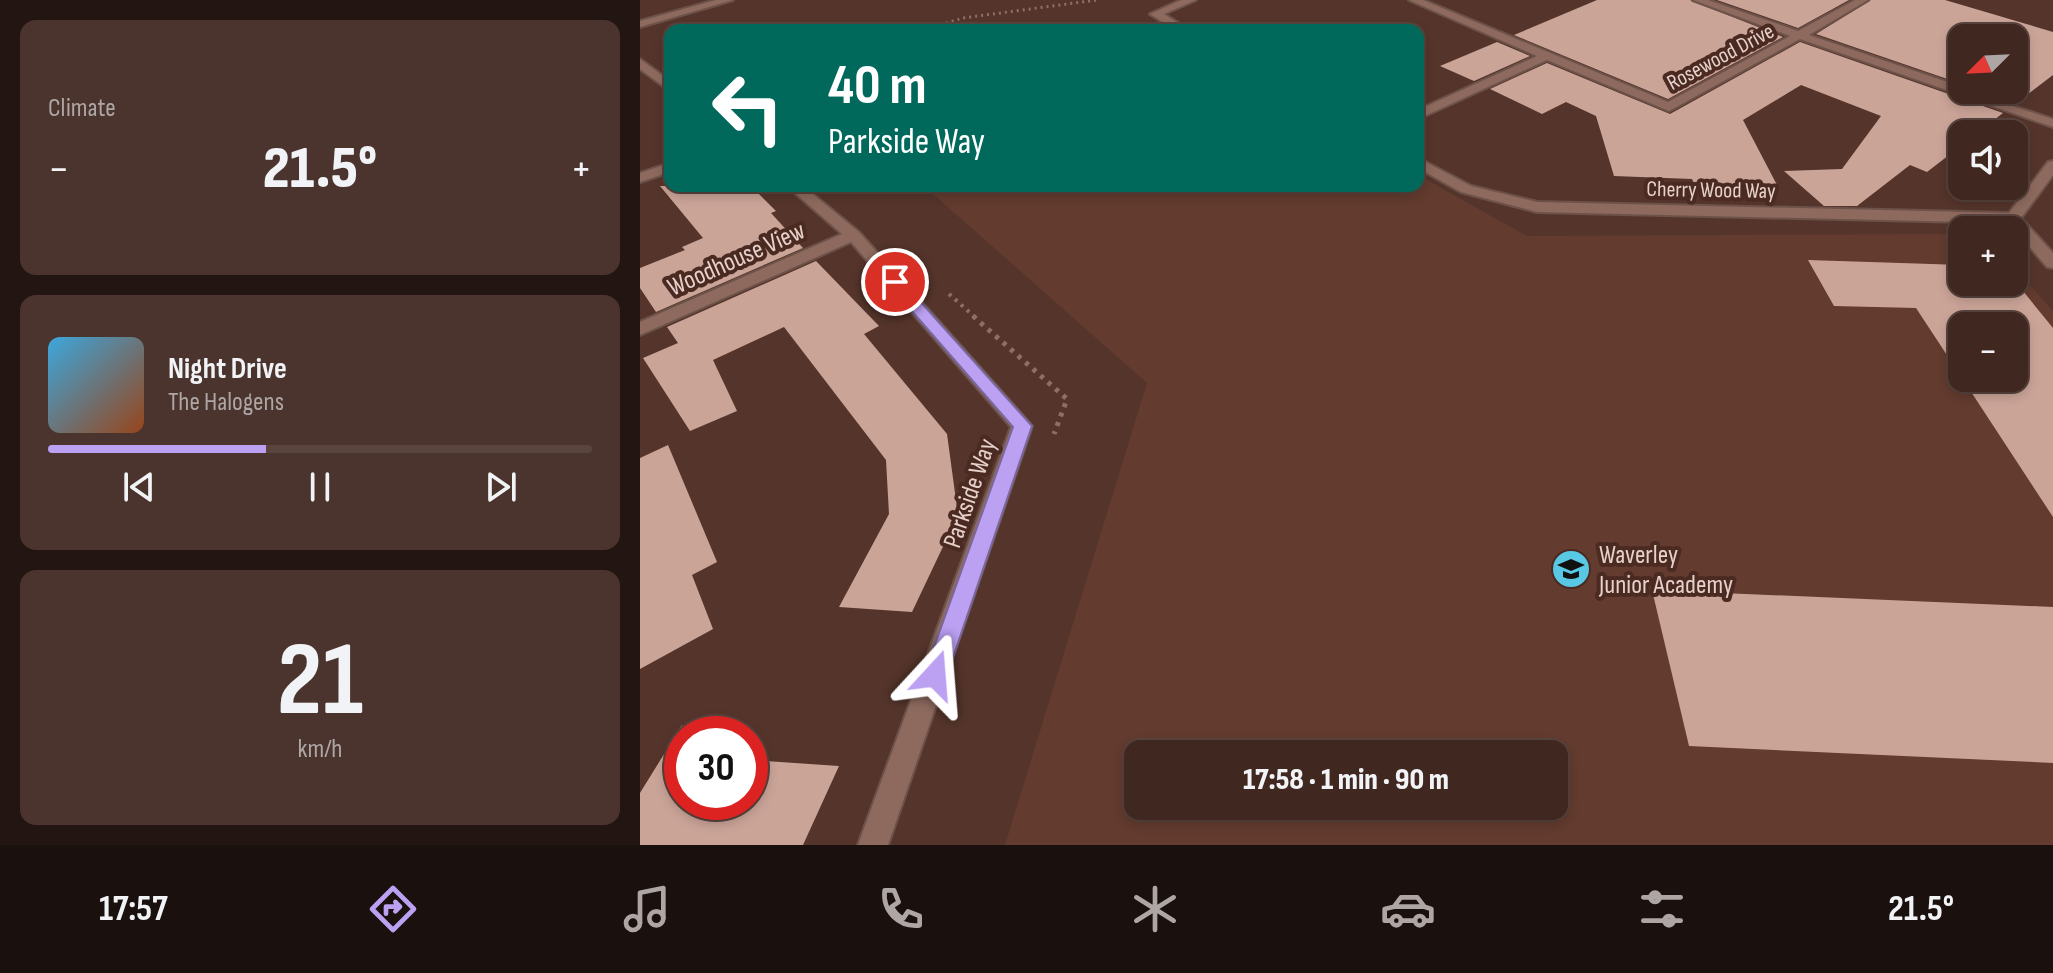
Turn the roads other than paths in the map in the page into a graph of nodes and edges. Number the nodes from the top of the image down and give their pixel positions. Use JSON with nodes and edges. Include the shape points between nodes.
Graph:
{"nodes":[{"id":1,"x":728,"y":0,"type":"edge"},
{"id":2,"x":1191,"y":0,"type":"edge"},
{"id":3,"x":1414,"y":0,"type":"edge"},
{"id":4,"x":1698,"y":0,"type":"edge"},
{"id":5,"x":1863,"y":0,"type":"edge"},
{"id":6,"x":640,"y":24,"type":"edge"},
{"id":7,"x":1172,"y":24,"type":"edge"},
{"id":8,"x":1802,"y":35,"type":"junction"},
{"id":9,"x":1545,"y":57,"type":"junction"},
{"id":10,"x":640,"y":63,"type":"edge"},
{"id":11,"x":664,"y":82,"type":"edge"},
{"id":12,"x":1424,"y":112,"type":"edge"},
{"id":13,"x":2053,"y":123,"type":"edge"},
{"id":14,"x":1424,"y":165,"type":"edge"},
{"id":15,"x":2053,"y":165,"type":"edge"},
{"id":16,"x":664,"y":169,"type":"edge"},
{"id":17,"x":640,"y":178,"type":"edge"},
{"id":18,"x":801,"y":192,"type":"edge"},
{"id":19,"x":1948,"y":216,"type":"edge"},
{"id":20,"x":2015,"y":216,"type":"edge"},
{"id":21,"x":853,"y":235,"type":"junction"},
{"id":22,"x":2028,"y":235,"type":"edge"},
{"id":23,"x":2053,"y":263,"type":"edge"},
{"id":24,"x":640,"y":329,"type":"edge"},
{"id":25,"x":873,"y":845,"type":"edge"}],
"edges":[{"from":1,"to":6,"type":"street"},
{"from":2,"to":7,"type":"street","via":[[1155,14]]},
{"from":3,"to":9,"type":"street"},
{"from":4,"to":8,"type":"street"},
{"from":5,"to":8,"type":"street","name":"Rosewood Drive"},
{"from":8,"to":9,"type":"street","name":"Rosewood Drive","via":[[1669,107]]},
{"from":8,"to":13,"type":"street"},
{"from":9,"to":12,"type":"street"},
{"from":10,"to":11,"type":"street"},
{"from":14,"to":19,"type":"street","name":"Cherry Wood Way","via":[[1466,189],[1537,207]]},
{"from":15,"to":20,"type":"street"},
{"from":16,"to":17,"type":"street"},
{"from":18,"to":21,"type":"street","name":"Parkside Way"},
{"from":21,"to":24,"type":"street","name":"Woodhouse View"},
{"from":21,"to":25,"type":"street","name":"Parkside Way","via":[[1022,426]]},
{"from":22,"to":23,"type":"street"}]}
